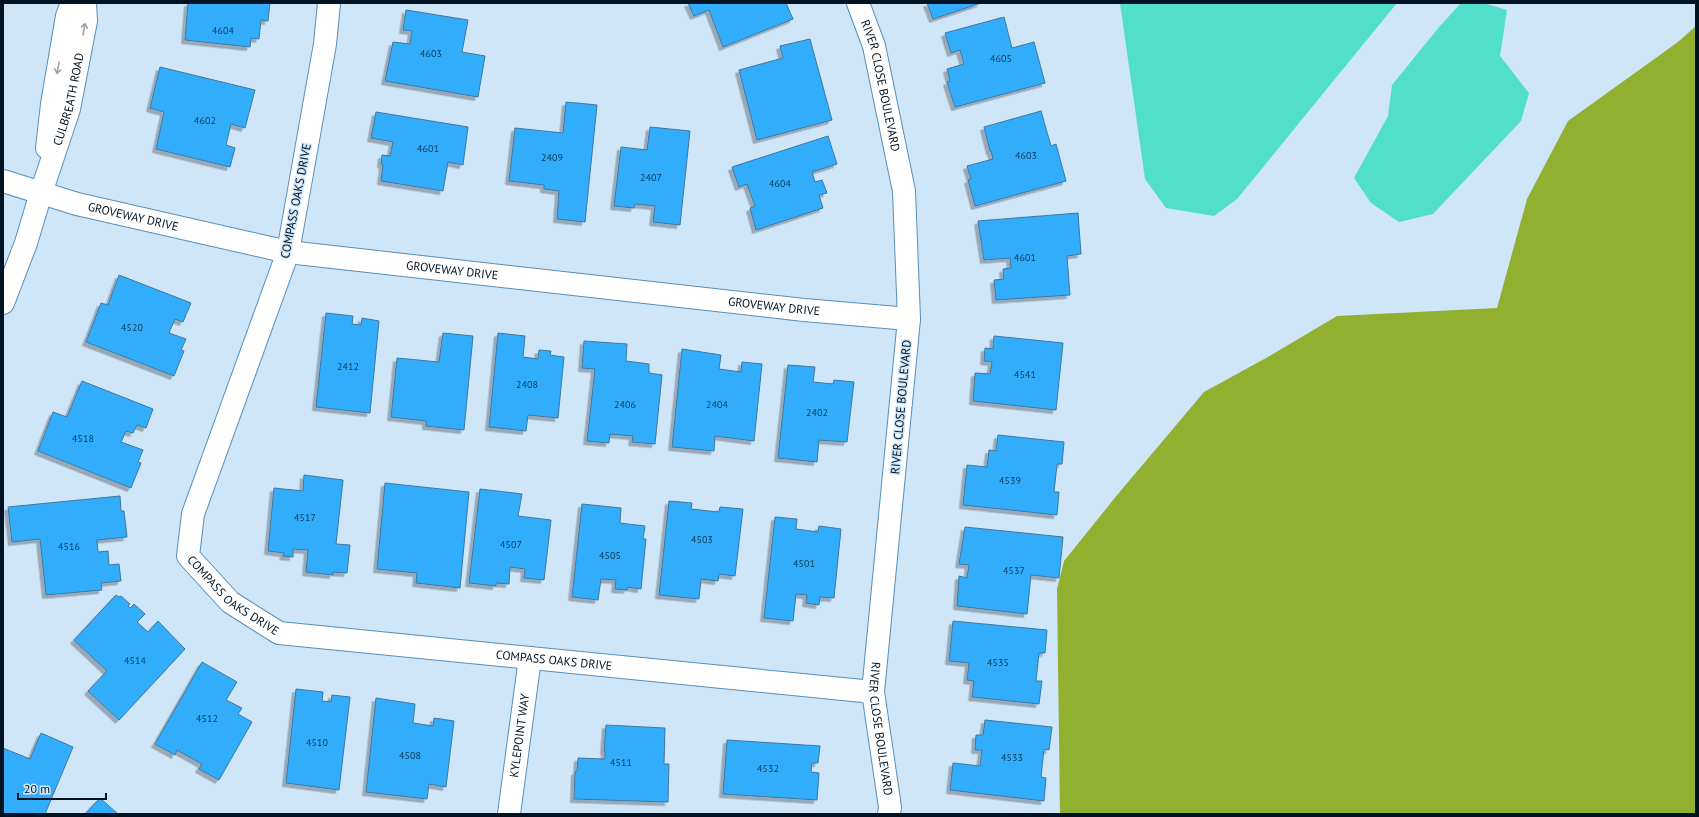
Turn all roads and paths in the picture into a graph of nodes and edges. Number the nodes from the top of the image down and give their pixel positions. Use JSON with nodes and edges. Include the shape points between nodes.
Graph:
{"nodes":[{"id":1,"x":72,"y":3,"type":"edge"},
{"id":2,"x":85,"y":3,"type":"edge"},
{"id":3,"x":329,"y":3,"type":"edge"},
{"id":4,"x":858,"y":3,"type":"edge"},
{"id":5,"x":3,"y":181,"type":"edge"},
{"id":6,"x":41,"y":193,"type":"junction"},
{"id":7,"x":288,"y":252,"type":"junction"},
{"id":8,"x":3,"y":303,"type":"edge"},
{"id":9,"x":909,"y":319,"type":"junction"},
{"id":10,"x":530,"y":658,"type":"junction"},
{"id":11,"x":873,"y":692,"type":"junction"},
{"id":12,"x":509,"y":814,"type":"edge"},
{"id":13,"x":889,"y":814,"type":"edge"}],
"edges":[{"from":1,"to":6,"type":"street","name":"CULBREATH ROAD","one_way":true,"via":[[67,16],[52,104]]},
{"from":6,"to":2,"type":"street","name":"CULBREATH ROAD","one_way":true,"via":[[69,109],[86,21]]},
{"from":3,"to":7,"type":"street","name":"COMPASS OAKS DRIVE","via":[[325,44]]},
{"from":4,"to":9,"type":"street","name":"RIVER CLOSE BOULEVARD","via":[[874,46],[904,191]]},
{"from":5,"to":6,"type":"street","name":"GROVEWAY DRIVE"},
{"from":6,"to":7,"type":"street","name":"GROVEWAY DRIVE","via":[[77,204]]},
{"from":6,"to":8,"type":"street","name":"CULBREATH ROAD","via":[[26,243]]},
{"from":7,"to":9,"type":"street","name":"GROVEWAY DRIVE","via":[[804,310]]},
{"from":7,"to":10,"type":"street","name":"COMPASS OAKS DRIVE","via":[[193,514],[188,556],[230,602],[280,633]]},
{"from":9,"to":11,"type":"street","name":"RIVER CLOSE BOULEVARD"},
{"from":10,"to":11,"type":"street","name":"COMPASS OAKS DRIVE"},
{"from":10,"to":12,"type":"street","name":"KYLEPOINT WAY"},
{"from":11,"to":13,"type":"street","name":"RIVER CLOSE BOULEVARD"}]}
